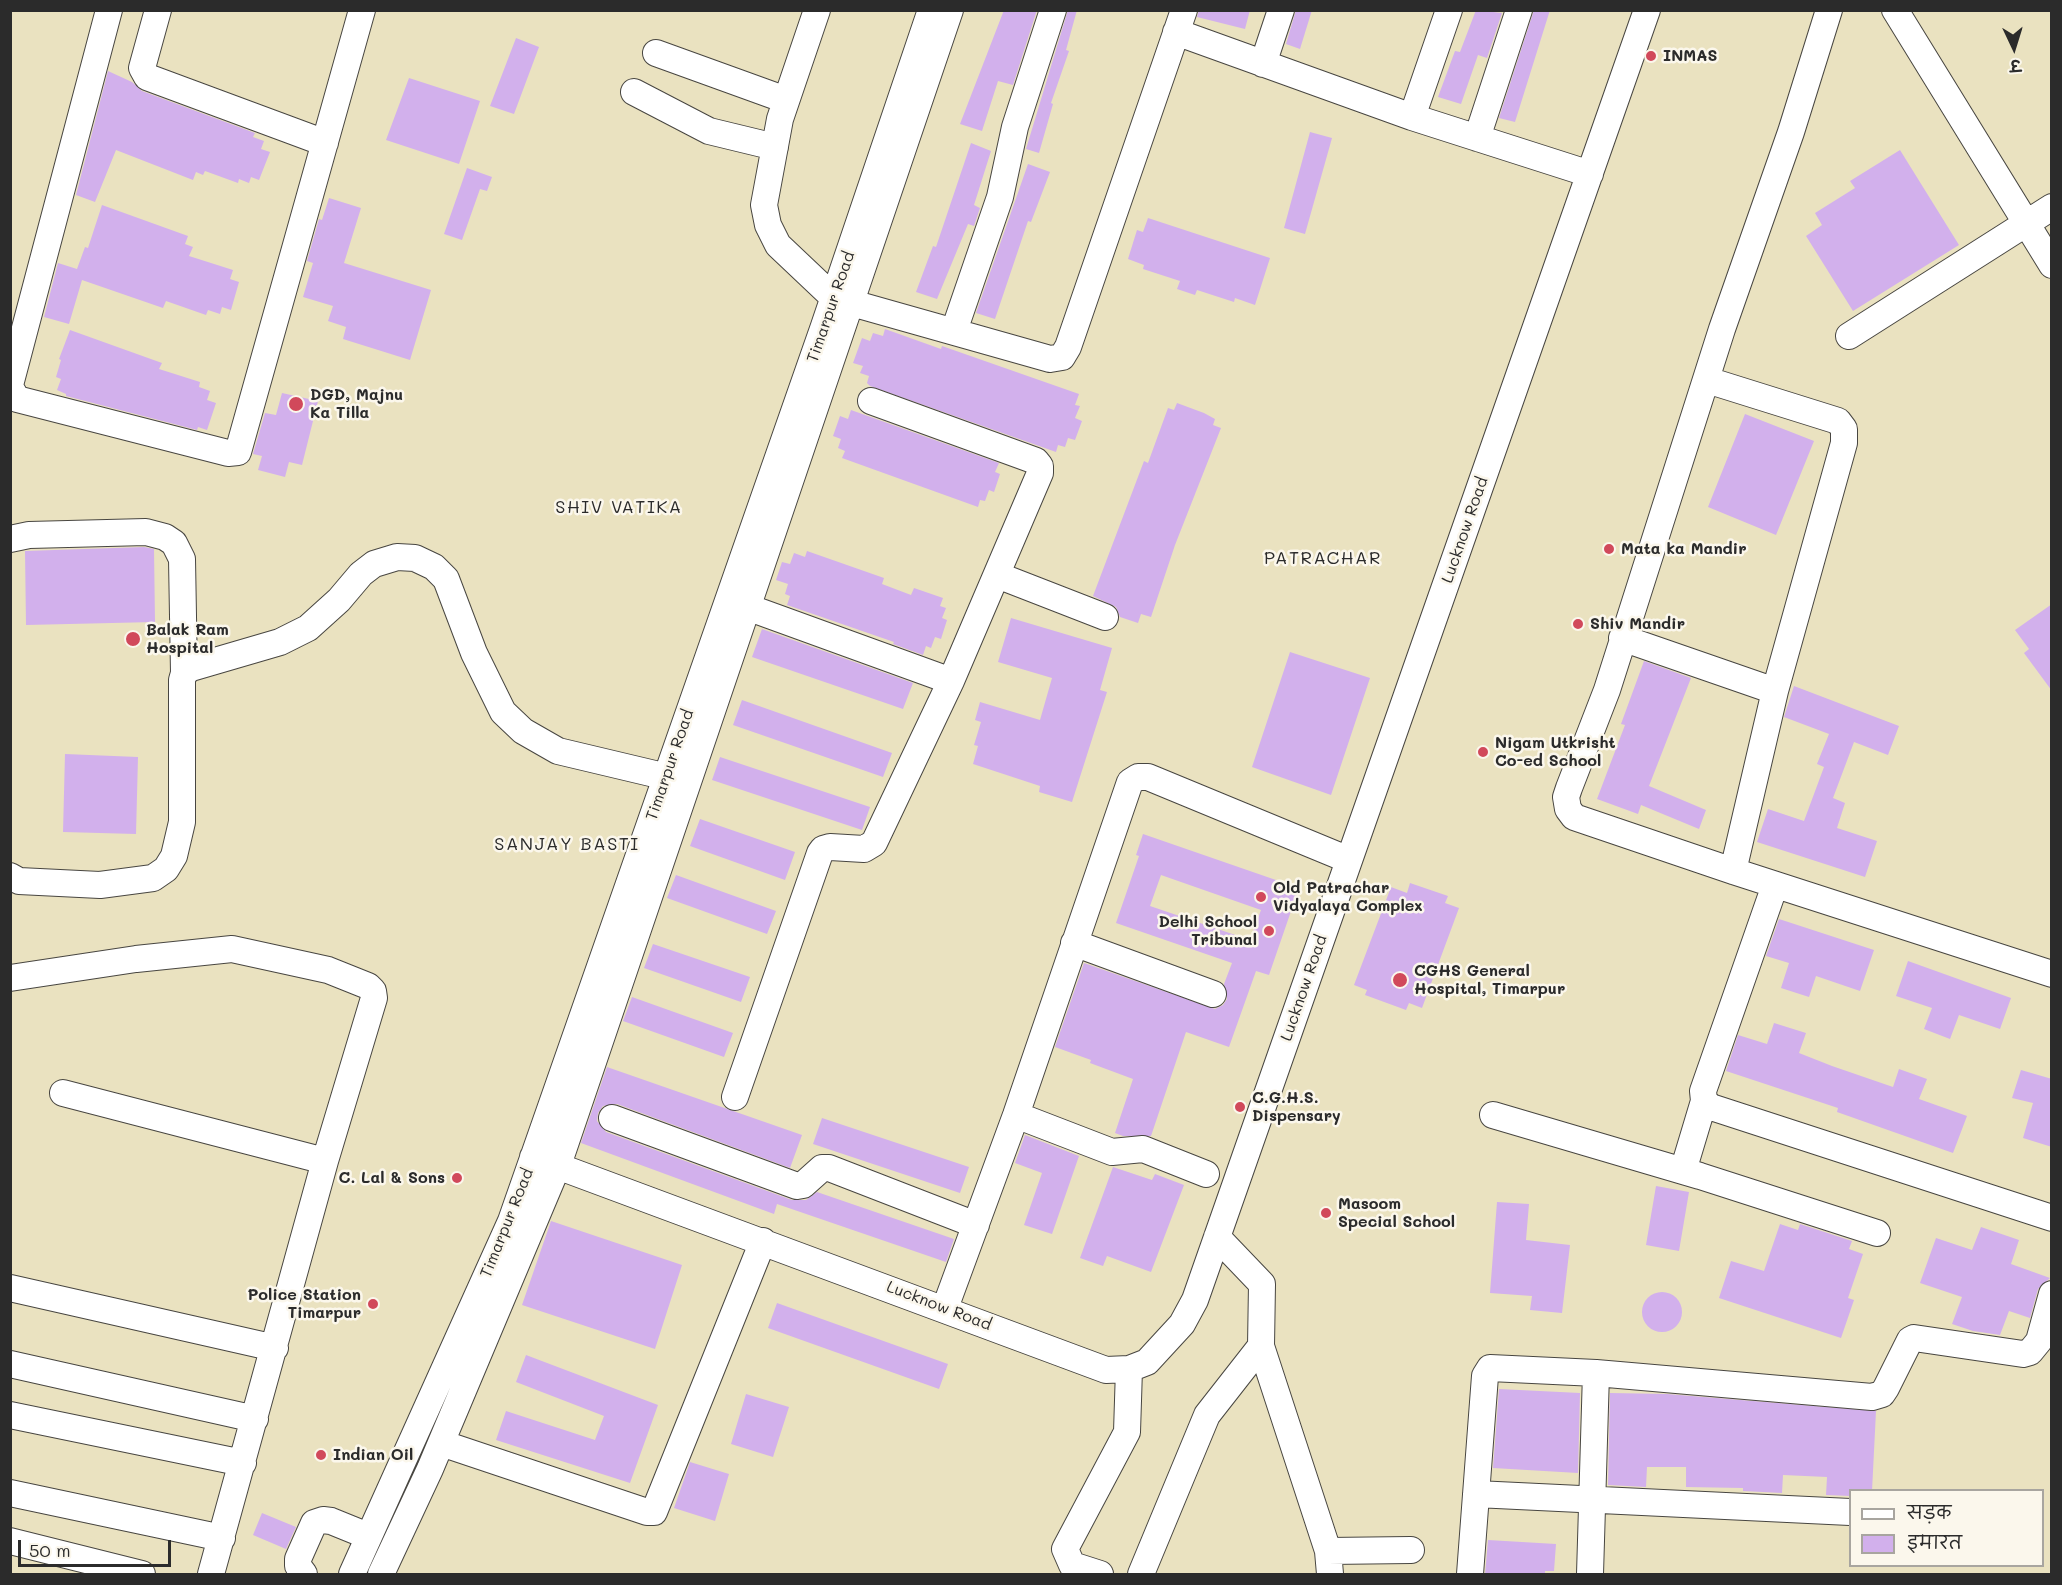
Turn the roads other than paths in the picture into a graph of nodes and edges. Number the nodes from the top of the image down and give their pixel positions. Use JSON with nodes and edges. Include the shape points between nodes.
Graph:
{"nodes":[{"id":1,"x":109,"y":10,"type":"edge"},
{"id":2,"x":158,"y":10,"type":"edge"},
{"id":3,"x":362,"y":10,"type":"edge"},
{"id":4,"x":818,"y":10,"type":"edge"},
{"id":5,"x":931,"y":10,"type":"edge"},
{"id":6,"x":950,"y":10,"type":"edge"},
{"id":7,"x":1053,"y":10,"type":"edge"},
{"id":8,"x":1281,"y":10,"type":"edge"},
{"id":9,"x":1449,"y":10,"type":"edge"},
{"id":10,"x":1519,"y":10,"type":"edge"},
{"id":11,"x":1647,"y":10,"type":"edge"},
{"id":12,"x":1829,"y":10,"type":"edge"},
{"id":13,"x":1895,"y":10,"type":"edge"},
{"id":14,"x":1180,"y":21,"type":"edge"},
{"id":15,"x":656,"y":53,"type":"dead end"},
{"id":16,"x":1263,"y":64,"type":"junction"},
{"id":17,"x":634,"y":92,"type":"dead end"},
{"id":18,"x":786,"y":100,"type":"junction"},
{"id":19,"x":1412,"y":117,"type":"junction"},
{"id":20,"x":1477,"y":138,"type":"junction"},
{"id":21,"x":325,"y":143,"type":"junction"},
{"id":22,"x":775,"y":147,"type":"junction"},
{"id":23,"x":1590,"y":174,"type":"junction"},
{"id":24,"x":2052,"y":207,"type":"edge"},
{"id":25,"x":2026,"y":223,"type":"junction"},
{"id":26,"x":2052,"y":266,"type":"edge"},
{"id":27,"x":842,"y":300,"type":"junction"},
{"id":28,"x":954,"y":331,"type":"junction"},
{"id":29,"x":1849,"y":336,"type":"dead end"},
{"id":30,"x":1707,"y":380,"type":"junction"},
{"id":31,"x":10,"y":386,"type":"edge"},
{"id":32,"x":871,"y":400,"type":"dead end"},
{"id":33,"x":10,"y":539,"type":"edge"},
{"id":34,"x":997,"y":575,"type":"junction"},
{"id":35,"x":747,"y":607,"type":"junction"},
{"id":36,"x":1105,"y":617,"type":"dead end"},
{"id":37,"x":1622,"y":638,"type":"junction"},
{"id":38,"x":184,"y":673,"type":"junction"},
{"id":39,"x":951,"y":681,"type":"junction"},
{"id":40,"x":1775,"y":690,"type":"junction"},
{"id":41,"x":678,"y":779,"type":"junction"},
{"id":42,"x":1349,"y":860,"type":"junction"},
{"id":43,"x":1733,"y":871,"type":"junction"},
{"id":44,"x":10,"y":876,"type":"edge"},
{"id":45,"x":1775,"y":885,"type":"junction"},
{"id":46,"x":1074,"y":943,"type":"junction"},
{"id":47,"x":2052,"y":974,"type":"edge"},
{"id":48,"x":10,"y":978,"type":"edge"},
{"id":49,"x":1213,"y":994,"type":"dead end"},
{"id":50,"x":63,"y":1093,"type":"dead end"},
{"id":51,"x":735,"y":1097,"type":"dead end"},
{"id":52,"x":1704,"y":1101,"type":"junction"},
{"id":53,"x":1016,"y":1115,"type":"junction"},
{"id":54,"x":1493,"y":1115,"type":"dead end"},
{"id":55,"x":612,"y":1118,"type":"dead end"},
{"id":56,"x":533,"y":1157,"type":"junction"},
{"id":57,"x":326,"y":1161,"type":"junction"},
{"id":58,"x":558,"y":1165,"type":"junction"},
{"id":59,"x":1683,"y":1171,"type":"junction"},
{"id":60,"x":1206,"y":1174,"type":"dead end"},
{"id":61,"x":2052,"y":1218,"type":"edge"},
{"id":62,"x":976,"y":1225,"type":"junction"},
{"id":63,"x":1877,"y":1233,"type":"dead end"},
{"id":64,"x":1217,"y":1237,"type":"junction"},
{"id":65,"x":763,"y":1241,"type":"junction"},
{"id":66,"x":10,"y":1288,"type":"edge"},
{"id":67,"x":2052,"y":1294,"type":"edge"},
{"id":68,"x":945,"y":1308,"type":"junction"},
{"id":69,"x":1261,"y":1346,"type":"junction"},
{"id":70,"x":275,"y":1348,"type":"junction"},
{"id":71,"x":10,"y":1364,"type":"edge"},
{"id":72,"x":1129,"y":1369,"type":"junction"},
{"id":73,"x":1596,"y":1373,"type":"junction"},
{"id":74,"x":10,"y":1415,"type":"edge"},
{"id":75,"x":255,"y":1419,"type":"junction"},
{"id":76,"x":441,"y":1443,"type":"junction"},
{"id":77,"x":243,"y":1463,"type":"junction"},
{"id":78,"x":10,"y":1493,"type":"edge"},
{"id":79,"x":1476,"y":1494,"type":"junction"},
{"id":80,"x":1593,"y":1500,"type":"junction"},
{"id":81,"x":1849,"y":1512,"type":"edge"},
{"id":82,"x":368,"y":1536,"type":"junction"},
{"id":83,"x":222,"y":1538,"type":"junction"},
{"id":84,"x":10,"y":1541,"type":"edge"},
{"id":85,"x":1412,"y":1550,"type":"dead end"},
{"id":86,"x":1329,"y":1563,"type":"edge"},
{"id":87,"x":142,"y":1575,"type":"edge"},
{"id":88,"x":211,"y":1575,"type":"edge"},
{"id":89,"x":303,"y":1575,"type":"edge"},
{"id":90,"x":352,"y":1575,"type":"edge"},
{"id":91,"x":381,"y":1575,"type":"edge"},
{"id":92,"x":1100,"y":1575,"type":"edge"},
{"id":93,"x":1141,"y":1575,"type":"edge"},
{"id":94,"x":1470,"y":1575,"type":"edge"},
{"id":95,"x":1590,"y":1575,"type":"edge"}],
"edges":[{"from":1,"to":31,"type":"street"},
{"from":2,"to":21,"type":"street","via":[[142,68],[147,77]]},
{"from":3,"to":21,"type":"street"},
{"from":4,"to":18,"type":"street"},
{"from":5,"to":27,"type":"street","name":"Timarpur Road"},
{"from":6,"to":27,"type":"street","name":"Timarpur Road"},
{"from":7,"to":28,"type":"street","via":[[1015,128],[1000,197]]},
{"from":8,"to":16,"type":"street"},
{"from":9,"to":19,"type":"street"},
{"from":10,"to":20,"type":"street"},
{"from":11,"to":23,"type":"street","name":"Lucknow Road"},
{"from":12,"to":30,"type":"street"},
{"from":13,"to":25,"type":"street"},
{"from":14,"to":16,"type":"street"},
{"from":14,"to":28,"type":"street","via":[[1062,357],[1037,357]]},
{"from":15,"to":18,"type":"street"},
{"from":16,"to":19,"type":"street"},
{"from":17,"to":22,"type":"street","via":[[709,131]]},
{"from":18,"to":22,"type":"street"},
{"from":19,"to":20,"type":"street"},
{"from":20,"to":23,"type":"street"},
{"from":21,"to":31,"type":"street","via":[[238,452],[228,453],[18,399]]},
{"from":22,"to":27,"type":"street","via":[[764,205],[768,225],[778,245]]},
{"from":23,"to":42,"type":"street","name":"Lucknow Road"},
{"from":24,"to":25,"type":"street"},
{"from":25,"to":26,"type":"street"},
{"from":25,"to":29,"type":"street"},
{"from":27,"to":28,"type":"street"},
{"from":27,"to":35,"type":"street","name":"Timarpur Road"},
{"from":27,"to":41,"type":"street","name":"Timarpur Road"},
{"from":30,"to":37,"type":"street"},
{"from":30,"to":40,"type":"street","via":[[1838,421],[1844,429],[1844,443]]},
{"from":32,"to":34,"type":"street","via":[[1040,466]]},
{"from":33,"to":38,"type":"street","via":[[29,535],[146,532],[174,543],[182,559]]},
{"from":34,"to":36,"type":"street"},
{"from":34,"to":39,"type":"street"},
{"from":35,"to":39,"type":"street"},
{"from":35,"to":41,"type":"street","name":"Timarpur Road"},
{"from":37,"to":40,"type":"street"},
{"from":37,"to":43,"type":"street","via":[[1566,797],[1568,809],[1574,817]]},
{"from":38,"to":41,"type":"street","via":[[280,642],[308,628],[374,564],[397,557],[415,558],[434,567],[446,579],[474,653],[503,712],[523,731],[558,752]]},
{"from":38,"to":44,"type":"street","via":[[182,822],[174,856],[166,869],[153,879],[100,885],[18,881]]},
{"from":39,"to":51,"type":"street","via":[[874,843],[864,849],[830,847],[820,853]]},
{"from":40,"to":43,"type":"street"},
{"from":41,"to":56,"type":"street","name":"Timarpur Road"},
{"from":41,"to":58,"type":"street","name":"Timarpur Road"},
{"from":42,"to":46,"type":"street","via":[[1148,777],[1138,777],[1125,791]]},
{"from":42,"to":64,"type":"street","name":"Lucknow Road"},
{"from":43,"to":45,"type":"street"},
{"from":45,"to":47,"type":"street"},
{"from":45,"to":52,"type":"street","via":[[1703,1091]]},
{"from":46,"to":49,"type":"street"},
{"from":46,"to":53,"type":"street"},
{"from":48,"to":57,"type":"street","via":[[159,956],[232,950],[328,970],[368,986],[374,998]]},
{"from":50,"to":57,"type":"street"},
{"from":52,"to":59,"type":"street"},
{"from":52,"to":61,"type":"street","via":[[1711,1107]]},
{"from":53,"to":60,"type":"street","via":[[1112,1152],[1143,1149]]},
{"from":53,"to":62,"type":"street"},
{"from":54,"to":59,"type":"street"},
{"from":55,"to":62,"type":"street","via":[[797,1186],[822,1168],[829,1168]]},
{"from":56,"to":58,"type":"street","name":"Lucknow Road"},
{"from":56,"to":82,"type":"street","name":"Timarpur Road","via":[[502,1243]]},
{"from":57,"to":70,"type":"street"},
{"from":58,"to":65,"type":"street","name":"Lucknow Road"},
{"from":58,"to":76,"type":"street","name":"Timarpur Road"},
{"from":59,"to":63,"type":"street"},
{"from":62,"to":68,"type":"street"},
{"from":64,"to":69,"type":"street","via":[[1262,1284]]},
{"from":64,"to":72,"type":"street","name":"Lucknow Road","via":[[1195,1300],[1182,1324],[1148,1362]]},
{"from":65,"to":68,"type":"street","name":"Lucknow Road"},
{"from":65,"to":76,"type":"street","via":[[654,1512]]},
{"from":66,"to":70,"type":"street"},
{"from":67,"to":73,"type":"street","via":[[2039,1341],[2030,1352],[1914,1338],[1882,1394],[1872,1397]]},
{"from":68,"to":72,"type":"street","name":"Lucknow Road","via":[[1106,1370]]},
{"from":69,"to":86,"type":"street"},
{"from":69,"to":93,"type":"street","via":[[1207,1415]]},
{"from":70,"to":75,"type":"street"},
{"from":71,"to":75,"type":"street"},
{"from":72,"to":92,"type":"street","via":[[1127,1432],[1065,1549],[1072,1565]]},
{"from":73,"to":79,"type":"street","via":[[1490,1368],[1485,1376]]},
{"from":73,"to":80,"type":"street"},
{"from":74,"to":77,"type":"street"},
{"from":75,"to":77,"type":"street"},
{"from":76,"to":91,"type":"street","name":"Timarpur Road"},
{"from":77,"to":83,"type":"street"},
{"from":78,"to":83,"type":"street"},
{"from":79,"to":80,"type":"street"},
{"from":79,"to":94,"type":"street"},
{"from":80,"to":81,"type":"street"},
{"from":80,"to":95,"type":"street"},
{"from":82,"to":89,"type":"street","via":[[331,1521],[314,1523],[298,1559]]},
{"from":82,"to":90,"type":"street","name":"Timarpur Road"},
{"from":83,"to":88,"type":"street"},
{"from":84,"to":87,"type":"street"},
{"from":85,"to":86,"type":"street"}]}
